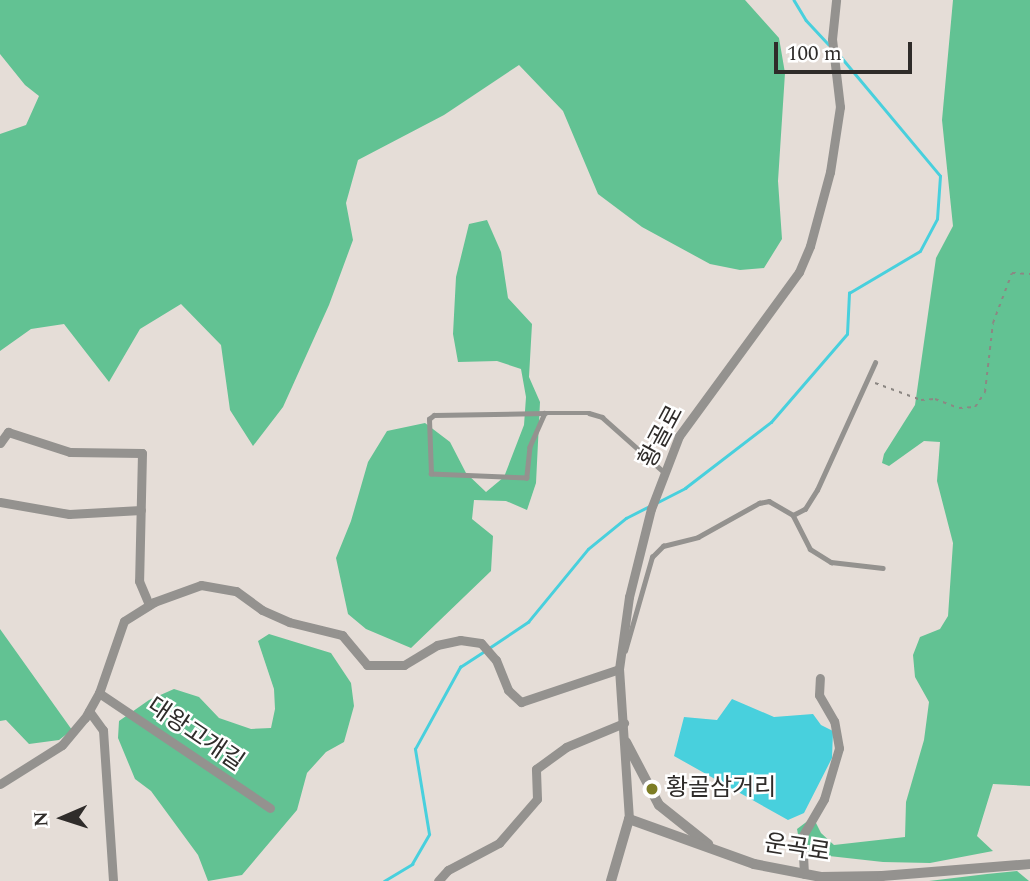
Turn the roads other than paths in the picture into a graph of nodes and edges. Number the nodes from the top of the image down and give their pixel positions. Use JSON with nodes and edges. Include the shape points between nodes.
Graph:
{"nodes":[{"id":1,"x":836,"y":0,"type":"edge"},
{"id":2,"x":875,"y":363,"type":"dead end"},
{"id":3,"x":545,"y":413,"type":"junction"},
{"id":4,"x":0,"y":443,"type":"edge"},
{"id":5,"x":664,"y":472,"type":"junction"},
{"id":6,"x":0,"y":502,"type":"edge"},
{"id":7,"x":141,"y":509,"type":"junction"},
{"id":8,"x":793,"y":515,"type":"junction"},
{"id":9,"x":883,"y":568,"type":"dead end"},
{"id":10,"x":149,"y":605,"type":"junction"},
{"id":11,"x":619,"y":666,"type":"junction"},
{"id":12,"x":820,"y":678,"type":"dead end"},
{"id":13,"x":99,"y":693,"type":"junction"},
{"id":14,"x":89,"y":711,"type":"junction"},
{"id":15,"x":624,"y":723,"type":"junction"},
{"id":16,"x":626,"y":742,"type":"junction"},
{"id":17,"x":0,"y":784,"type":"edge"},
{"id":18,"x":270,"y":808,"type":"dead end"},
{"id":19,"x":629,"y":819,"type":"junction"},
{"id":20,"x":716,"y":850,"type":"junction"},
{"id":21,"x":1030,"y":864,"type":"edge"},
{"id":22,"x":804,"y":874,"type":"junction"},
{"id":23,"x":113,"y":881,"type":"edge"},
{"id":24,"x":438,"y":881,"type":"edge"},
{"id":25,"x":611,"y":881,"type":"edge"}],
"edges":[{"from":1,"to":5,"type":"street","name":"황골로","via":[[832,39],[840,107],[830,172],[810,246],[799,272],[679,436]]},
{"from":2,"to":8,"type":"lane","via":[[817,491],[805,509]]},
{"from":3,"to":3,"type":"lane","via":[[434,415],[429,419],[431,474],[527,478],[530,447]]},
{"from":3,"to":5,"type":"lane","via":[[602,417]]},
{"from":4,"to":7,"type":"street","via":[[8,432],[70,452],[142,453]]},
{"from":5,"to":11,"type":"street","name":"황골로","via":[[629,597]]},
{"from":6,"to":7,"type":"street","via":[[69,514]]},
{"from":7,"to":10,"type":"street","via":[[139,581]]},
{"from":8,"to":9,"type":"lane","via":[[810,549],[831,562]]},
{"from":8,"to":11,"type":"lane","via":[[769,501],[759,503],[698,537],[663,546],[652,557]]},
{"from":10,"to":11,"type":"street","via":[[201,585],[236,591],[261,610],[289,622],[342,635],[367,665],[404,664],[448,642],[481,643],[496,660],[508,690],[521,702]]},
{"from":10,"to":13,"type":"street","via":[[124,621]]},
{"from":11,"to":15,"type":"street","name":"황골로"},
{"from":12,"to":22,"type":"street","via":[[819,695],[834,721],[839,748],[824,799],[802,837]]},
{"from":13,"to":14,"type":"street"},
{"from":13,"to":18,"type":"street","name":"대왕고개길"},
{"from":14,"to":17,"type":"street","via":[[62,745]]},
{"from":14,"to":23,"type":"street","via":[[103,730]]},
{"from":15,"to":16,"type":"street","name":"황골로"},
{"from":15,"to":24,"type":"street","via":[[566,747],[536,769],[537,799],[499,844],[448,870]]},
{"from":16,"to":19,"type":"street","name":"황골로"},
{"from":16,"to":20,"type":"street","via":[[659,805]]},
{"from":19,"to":20,"type":"street","name":"운곡로"},
{"from":19,"to":25,"type":"street"},
{"from":20,"to":22,"type":"street","name":"운곡로","via":[[754,864]]},
{"from":21,"to":22,"type":"street","name":"운곡로","via":[[882,876]]}]}
